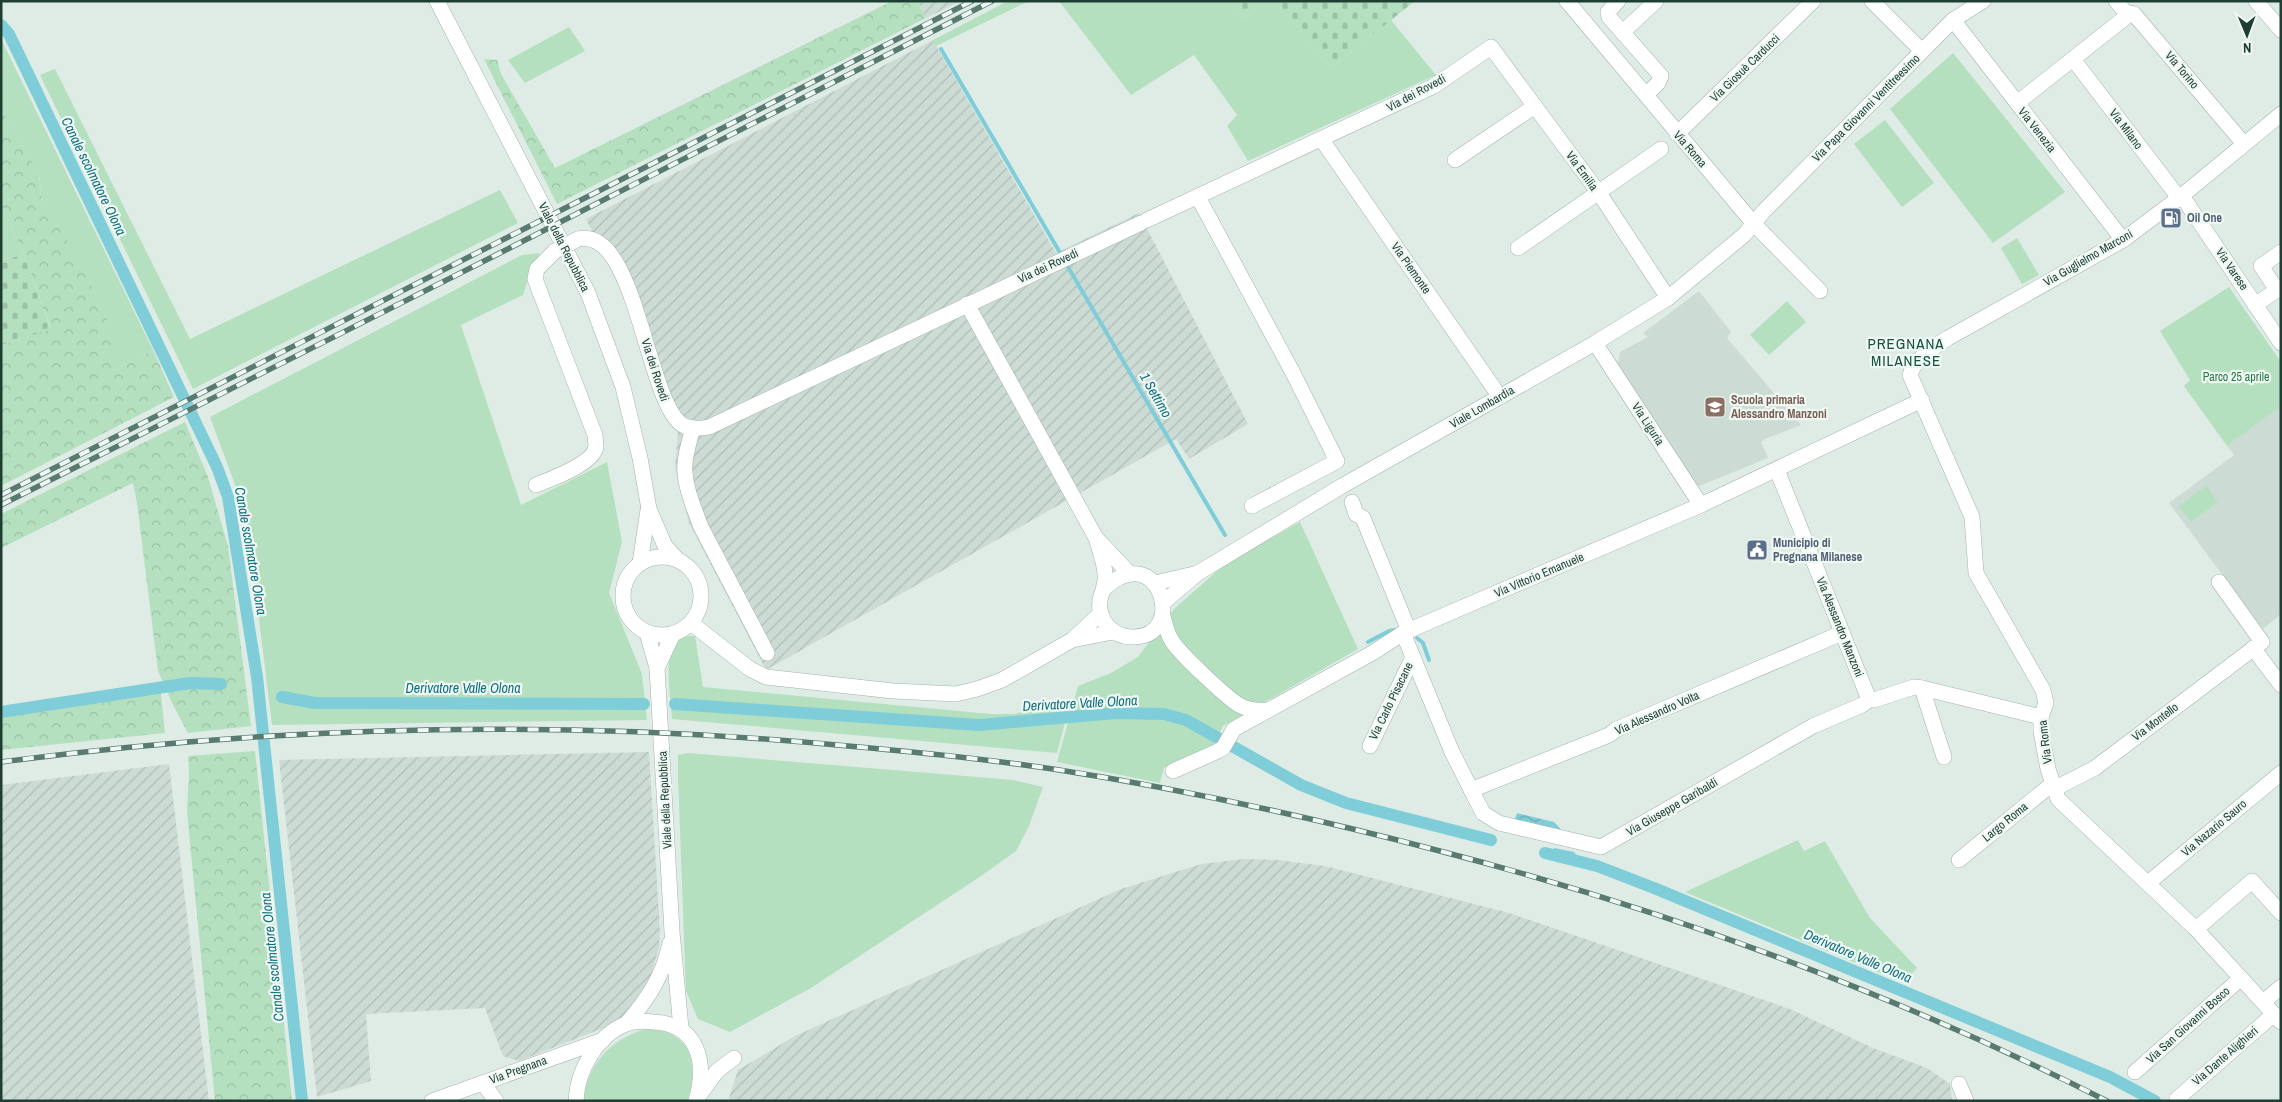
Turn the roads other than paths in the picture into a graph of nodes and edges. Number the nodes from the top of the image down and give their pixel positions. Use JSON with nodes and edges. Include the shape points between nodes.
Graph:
{"nodes":[{"id":1,"x":438,"y":1,"type":"edge"},
{"id":2,"x":1568,"y":1,"type":"edge"},
{"id":3,"x":1618,"y":1,"type":"edge"},
{"id":4,"x":1656,"y":1,"type":"edge"},
{"id":5,"x":1813,"y":1,"type":"edge"},
{"id":6,"x":1872,"y":1,"type":"edge"},
{"id":7,"x":1983,"y":1,"type":"edge"},
{"id":8,"x":2116,"y":1,"type":"edge"},
{"id":9,"x":2256,"y":1,"type":"edge"},
{"id":10,"x":2131,"y":13,"type":"junction"},
{"id":11,"x":1952,"y":20,"type":"junction"},
{"id":12,"x":2281,"y":30,"type":"edge"},
{"id":13,"x":1624,"y":34,"type":"junction"},
{"id":14,"x":1492,"y":47,"type":"joint"},
{"id":15,"x":1922,"y":51,"type":"junction"},
{"id":16,"x":2073,"y":59,"type":"junction"},
{"id":17,"x":1647,"y":94,"type":"junction"},
{"id":18,"x":2017,"y":103,"type":"junction"},
{"id":19,"x":1535,"y":106,"type":"junction"},
{"id":20,"x":2281,"y":114,"type":"edge"},
{"id":21,"x":1678,"y":134,"type":"junction"},
{"id":22,"x":1322,"y":140,"type":"junction"},
{"id":23,"x":2244,"y":144,"type":"junction"},
{"id":24,"x":1661,"y":149,"type":"dead end"},
{"id":25,"x":1455,"y":160,"type":"dead end"},
{"id":26,"x":1598,"y":193,"type":"junction"},
{"id":27,"x":1198,"y":197,"type":"junction"},
{"id":28,"x":2181,"y":197,"type":"junction"},
{"id":29,"x":1754,"y":224,"type":"junction"},
{"id":30,"x":2122,"y":240,"type":"junction"},
{"id":31,"x":1518,"y":248,"type":"dead end"},
{"id":32,"x":2281,"y":252,"type":"edge"},
{"id":33,"x":2261,"y":266,"type":"junction"},
{"id":34,"x":2239,"y":281,"type":"junction"},
{"id":35,"x":1820,"y":291,"type":"dead end"},
{"id":36,"x":1668,"y":298,"type":"junction"},
{"id":37,"x":967,"y":304,"type":"junction"},
{"id":38,"x":2255,"y":305,"type":"junction"},
{"id":39,"x":1595,"y":342,"type":"junction"},
{"id":40,"x":2281,"y":343,"type":"edge"},
{"id":41,"x":1911,"y":370,"type":"joint"},
{"id":42,"x":1500,"y":397,"type":"junction"},
{"id":43,"x":1922,"y":400,"type":"junction"},
{"id":44,"x":693,"y":428,"type":"junction"},
{"id":45,"x":1777,"y":470,"type":"junction"},
{"id":46,"x":536,"y":486,"type":"dead end"},
{"id":47,"x":1352,"y":502,"type":"dead end"},
{"id":48,"x":1701,"y":505,"type":"junction"},
{"id":49,"x":1252,"y":506,"type":"dead end"},
{"id":50,"x":648,"y":509,"type":"junction"},
{"id":51,"x":1096,"y":538,"type":"junction"},
{"id":52,"x":677,"y":559,"type":"junction"},
{"id":53,"x":640,"y":563,"type":"junction"},
{"id":54,"x":1198,"y":573,"type":"junction"},
{"id":55,"x":1130,"y":574,"type":"junction"},
{"id":56,"x":1155,"y":582,"type":"junction"},
{"id":57,"x":2219,"y":582,"type":"dead end"},
{"id":58,"x":1105,"y":588,"type":"junction"},
{"id":59,"x":701,"y":601,"type":"junction"},
{"id":60,"x":1163,"y":609,"type":"junction"},
{"id":61,"x":1101,"y":613,"type":"junction"},
{"id":62,"x":691,"y":623,"type":"junction"},
{"id":63,"x":647,"y":632,"type":"junction"},
{"id":64,"x":1113,"y":632,"type":"junction"},
{"id":65,"x":1406,"y":632,"type":"junction"},
{"id":66,"x":1842,"y":633,"type":"junction"},
{"id":67,"x":673,"y":634,"type":"junction"},
{"id":68,"x":709,"y":635,"type":"junction"},
{"id":69,"x":1072,"y":640,"type":"junction"},
{"id":70,"x":2253,"y":648,"type":"junction"},
{"id":71,"x":767,"y":653,"type":"dead end"},
{"id":72,"x":1413,"y":657,"type":"junction"},
{"id":73,"x":657,"y":668,"type":"junction"},
{"id":74,"x":2281,"y":685,"type":"edge"},
{"id":75,"x":1922,"y":688,"type":"junction"},
{"id":76,"x":1870,"y":699,"type":"junction"},
{"id":77,"x":1269,"y":710,"type":"junction"},
{"id":78,"x":2040,"y":716,"type":"junction"},
{"id":79,"x":1370,"y":746,"type":"dead end"},
{"id":80,"x":1944,"y":757,"type":"dead end"},
{"id":81,"x":1173,"y":771,"type":"dead end"},
{"id":82,"x":2281,"y":773,"type":"edge"},
{"id":83,"x":2053,"y":787,"type":"junction"},
{"id":84,"x":1470,"y":790,"type":"junction"},
{"id":85,"x":1958,"y":860,"type":"dead end"},
{"id":86,"x":2148,"y":884,"type":"junction"},
{"id":87,"x":2281,"y":913,"type":"edge"},
{"id":88,"x":2196,"y":929,"type":"junction"},
{"id":89,"x":672,"y":932,"type":"junction"},
{"id":90,"x":2241,"y":978,"type":"junction"},
{"id":91,"x":2281,"y":987,"type":"edge"},
{"id":92,"x":2263,"y":1002,"type":"junction"},
{"id":93,"x":2277,"y":1018,"type":"edge"},
{"id":94,"x":626,"y":1024,"type":"junction"},
{"id":95,"x":681,"y":1028,"type":"junction"},
{"id":96,"x":604,"y":1040,"type":"junction"},
{"id":97,"x":734,"y":1058,"type":"dead end"},
{"id":98,"x":2135,"y":1072,"type":"dead end"},
{"id":99,"x":483,"y":1083,"type":"junction"},
{"id":100,"x":1959,"y":1084,"type":"dead end"},
{"id":101,"x":2177,"y":1099,"type":"dead end"},
{"id":102,"x":432,"y":1101,"type":"edge"},
{"id":103,"x":496,"y":1101,"type":"edge"},
{"id":104,"x":576,"y":1101,"type":"edge"},
{"id":105,"x":696,"y":1101,"type":"edge"},
{"id":106,"x":1966,"y":1101,"type":"edge"}],
"edges":[{"from":1,"to":50,"type":"street","name":"Viale della Repubblica","via":[[588,293],[623,387]]},
{"from":2,"to":17,"type":"street","name":"Via Roma"},
{"from":3,"to":13,"type":"street","via":[[1608,12]]},
{"from":4,"to":13,"type":"street"},
{"from":5,"to":21,"type":"street","name":"Via Giosuè Carducci"},
{"from":6,"to":15,"type":"street"},
{"from":7,"to":11,"type":"street","name":"Via Papa Giovanni Ventitreesimo"},
{"from":8,"to":10,"type":"street","name":"Via Torino","via":[[2124,11]]},
{"from":9,"to":12,"type":"street"},
{"from":10,"to":16,"type":"street"},
{"from":10,"to":23,"type":"street","name":"Via Torino"},
{"from":11,"to":15,"type":"street","name":"Via Papa Giovanni Ventitreesimo"},
{"from":11,"to":18,"type":"street","name":"Via Venezia"},
{"from":13,"to":17,"type":"street","via":[[1660,76],[1658,84]]},
{"from":14,"to":19,"type":"street","name":"Via Emilia"},
{"from":14,"to":22,"type":"street","name":"Via dei Rovedi","via":[[1434,86]]},
{"from":15,"to":29,"type":"street","name":"Via Papa Giovanni Ventitreesimo"},
{"from":16,"to":18,"type":"street"},
{"from":16,"to":28,"type":"street","name":"Via Milano"},
{"from":17,"to":21,"type":"street","name":"Via Roma"},
{"from":18,"to":30,"type":"street","name":"Via Venezia"},
{"from":19,"to":25,"type":"street"},
{"from":19,"to":26,"type":"street","name":"Via Emilia"},
{"from":20,"to":23,"type":"street","name":"Via Guglielmo Marconi"},
{"from":21,"to":29,"type":"street","name":"Via Roma"},
{"from":22,"to":27,"type":"street","name":"Via dei Rovedi"},
{"from":22,"to":42,"type":"street","name":"Via Piemonte"},
{"from":23,"to":28,"type":"street","name":"Via Guglielmo Marconi"},
{"from":24,"to":26,"type":"street"},
{"from":26,"to":31,"type":"street"},
{"from":26,"to":36,"type":"street","name":"Via Emilia"},
{"from":27,"to":37,"type":"street","name":"Via dei Rovedi"},
{"from":27,"to":49,"type":"street","via":[[1338,461]]},
{"from":28,"to":30,"type":"street","name":"Via Guglielmo Marconi"},
{"from":28,"to":34,"type":"street","name":"Via Varese"},
{"from":29,"to":35,"type":"street","name":"Via Roma"},
{"from":29,"to":36,"type":"street","name":"Viale Lombardia"},
{"from":30,"to":41,"type":"street","name":"Via Guglielmo Marconi","via":[[1948,338],[1932,348]]},
{"from":32,"to":33,"type":"street"},
{"from":33,"to":34,"type":"street"},
{"from":33,"to":38,"type":"street","via":[[2277,290]]},
{"from":34,"to":38,"type":"street","name":"Via Varese"},
{"from":36,"to":39,"type":"street","name":"Viale Lombardia"},
{"from":37,"to":44,"type":"street","name":"Via dei Rovedi","via":[[709,427]]},
{"from":37,"to":51,"type":"street"},
{"from":38,"to":40,"type":"street","name":"Via Varese"},
{"from":39,"to":42,"type":"street","name":"Viale Lombardia"},
{"from":39,"to":48,"type":"street","name":"Via Liguria"},
{"from":41,"to":43,"type":"street","name":"Via Roma","via":[[1910,375]]},
{"from":42,"to":54,"type":"street","name":"Viale Lombardia","via":[[1342,486]]},
{"from":43,"to":45,"type":"street","name":"Via Vittorio Emanuele"},
{"from":43,"to":78,"type":"street","name":"Via Roma","via":[[1972,517],[1976,573],[2043,690],[2046,703]]},
{"from":44,"to":46,"type":"street","name":"Via dei Rovedi","bridge":true,"via":[[679,422],[666,404],[628,287],[608,249],[591,238],[578,239],[555,251],[537,269],[535,279],[595,435],[596,448],[581,464]]},
{"from":44,"to":71,"type":"street","via":[[685,464],[696,514]]},
{"from":45,"to":48,"type":"street","name":"Via Vittorio Emanuele"},
{"from":45,"to":66,"type":"street","name":"Via Alessandro Manzoni"},
{"from":47,"to":65,"type":"street","name":"Via Giuseppe Garibaldi","via":[[1356,514],[1363,518]]},
{"from":48,"to":65,"type":"street","name":"Via Vittorio Emanuele"},
{"from":50,"to":52,"type":"street","name":"Viale della Repubblica","via":[[665,546]]},
{"from":50,"to":53,"type":"street","name":"Viale della Repubblica"},
{"from":51,"to":55,"type":"street"},
{"from":51,"to":58,"type":"street","via":[[1106,572]]},
{"from":52,"to":53,"type":"street","via":[[658,557]]},
{"from":52,"to":59,"type":"street","via":[[692,571],[699,582]]},
{"from":53,"to":63,"type":"street","via":[[626,578],[623,604],[636,626]]},
{"from":54,"to":56,"type":"street","name":"Viale Lombardia"},
{"from":54,"to":60,"type":"street","name":"Viale Lombardia"},
{"from":55,"to":56,"type":"street"},
{"from":55,"to":58,"type":"street","via":[[1116,578]]},
{"from":56,"to":60,"type":"street","via":[[1161,591]]},
{"from":57,"to":70,"type":"street","via":[[2262,642]]},
{"from":58,"to":61,"type":"street","via":[[1100,600]]},
{"from":59,"to":62,"type":"street"},
{"from":59,"to":68,"type":"street"},
{"from":60,"to":64,"type":"street","via":[[1156,626],[1142,636],[1124,637]]},
{"from":60,"to":77,"type":"street","via":[[1166,631],[1173,643],[1229,697],[1255,711]]},
{"from":61,"to":64,"type":"street"},
{"from":61,"to":69,"type":"street"},
{"from":62,"to":67,"type":"street"},
{"from":62,"to":68,"type":"street"},
{"from":63,"to":67,"type":"street"},
{"from":63,"to":73,"type":"street","name":"Viale della Repubblica"},
{"from":64,"to":69,"type":"street"},
{"from":65,"to":72,"type":"street","name":"Via Giuseppe Garibaldi"},
{"from":65,"to":77,"type":"street","name":"Via Vittorio Emanuele"},
{"from":66,"to":76,"type":"street","name":"Via Alessandro Manzoni"},
{"from":66,"to":84,"type":"street","name":"Via Alessandro Volta"},
{"from":67,"to":73,"type":"street","name":"Viale della Repubblica"},
{"from":68,"to":69,"type":"street","via":[[766,678],[956,694],[1002,680]]},
{"from":70,"to":74,"type":"street"},
{"from":70,"to":83,"type":"street","name":"Via Montello","via":[[2095,768]]},
{"from":72,"to":79,"type":"street","name":"Via Carlo Pisacane"},
{"from":72,"to":84,"type":"street","name":"Via Giuseppe Garibaldi"},
{"from":73,"to":89,"type":"street","name":"Viale della Repubblica"},
{"from":75,"to":76,"type":"street","name":"Via Giuseppe Garibaldi"},
{"from":75,"to":78,"type":"street","name":"Via Giuseppe Garibaldi"},
{"from":75,"to":80,"type":"street"},
{"from":76,"to":84,"type":"street","name":"Via Giuseppe Garibaldi","via":[[1813,726],[1601,847],[1494,821],[1483,813]]},
{"from":77,"to":81,"type":"street","name":"Via Vittorio Emanuele","via":[[1234,729],[1226,742]]},
{"from":78,"to":83,"type":"street","name":"Via Roma"},
{"from":82,"to":86,"type":"street","name":"Via Nazario Sauro"},
{"from":83,"to":85,"type":"street","name":"Largo Roma"},
{"from":83,"to":86,"type":"street","name":"Via Roma","via":[[2064,806]]},
{"from":86,"to":88,"type":"street","name":"Via Roma"},
{"from":87,"to":88,"type":"street","via":[[2252,881]]},
{"from":88,"to":90,"type":"street","name":"Via Roma"},
{"from":89,"to":94,"type":"street","name":"Viale della Repubblica","via":[[667,959],[659,978]]},
{"from":89,"to":95,"type":"street","name":"Viale della Repubblica"},
{"from":90,"to":92,"type":"street","name":"Via Roma"},
{"from":90,"to":98,"type":"street","name":"Via San Giovanni Bosco"},
{"from":91,"to":92,"type":"street"},
{"from":92,"to":93,"type":"street","name":"Via Roma"},
{"from":93,"to":101,"type":"street","name":"Via Dante Alighieri"},
{"from":94,"to":95,"type":"street","via":[[659,1022]]},
{"from":94,"to":96,"type":"street","name":"Viale della Repubblica"},
{"from":95,"to":105,"type":"street","via":[[699,1057],[701,1084]]},
{"from":96,"to":99,"type":"street","name":"Via Pregnana"},
{"from":96,"to":104,"type":"street","via":[[579,1077]]},
{"from":97,"to":105,"type":"street","via":[[706,1083]]},
{"from":99,"to":102,"type":"street","name":"Via Pregnana"},
{"from":99,"to":103,"type":"street"},
{"from":100,"to":106,"type":"street"}]}
